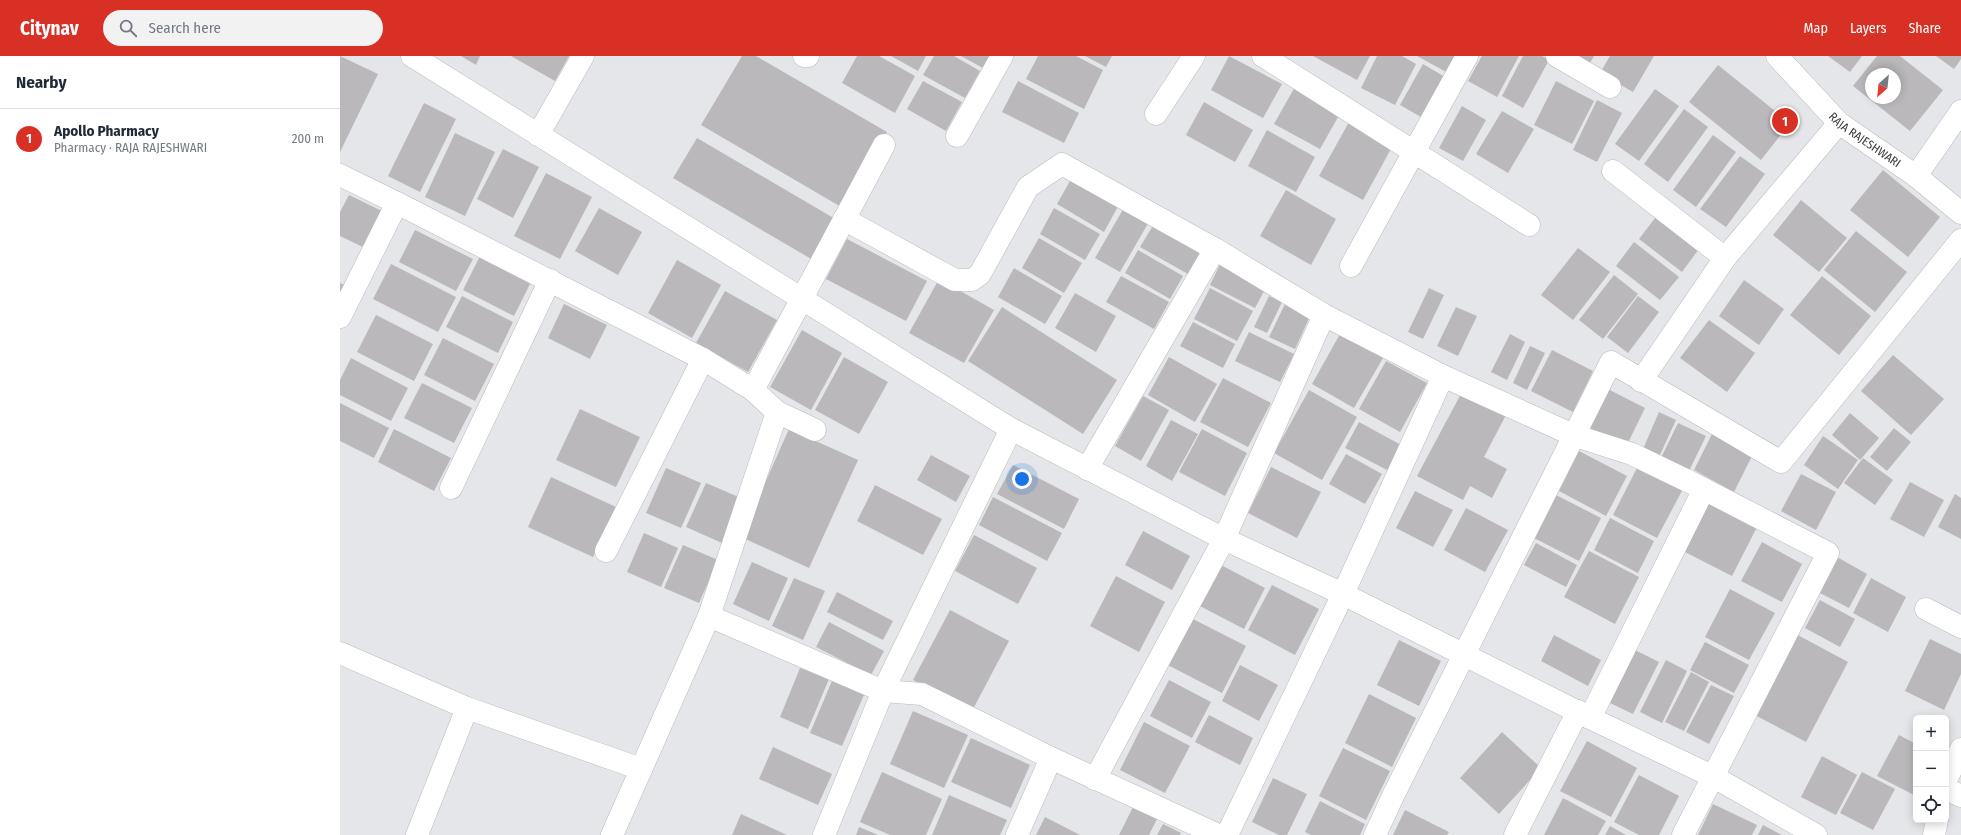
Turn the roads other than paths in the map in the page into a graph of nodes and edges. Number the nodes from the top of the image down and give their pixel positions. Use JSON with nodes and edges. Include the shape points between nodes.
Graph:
{"nodes":[{"id":1,"x":412,"y":56,"type":"edge"},
{"id":2,"x":583,"y":56,"type":"edge"},
{"id":3,"x":804,"y":56,"type":"edge"},
{"id":4,"x":808,"y":56,"type":"edge"},
{"id":5,"x":1002,"y":56,"type":"edge"},
{"id":6,"x":1194,"y":56,"type":"edge"},
{"id":7,"x":1263,"y":56,"type":"edge"},
{"id":8,"x":1467,"y":56,"type":"edge"},
{"id":9,"x":1557,"y":56,"type":"edge"},
{"id":10,"x":1777,"y":56,"type":"edge"},
{"id":11,"x":1610,"y":87,"type":"dead end"},
{"id":12,"x":1961,"y":111,"type":"edge"},
{"id":13,"x":1156,"y":114,"type":"dead end"},
{"id":14,"x":1839,"y":123,"type":"junction"},
{"id":15,"x":538,"y":135,"type":"junction"},
{"id":16,"x":957,"y":136,"type":"dead end"},
{"id":17,"x":884,"y":145,"type":"dead end"},
{"id":18,"x":1414,"y":151,"type":"junction"},
{"id":19,"x":1613,"y":171,"type":"dead end"},
{"id":20,"x":340,"y":175,"type":"edge"},
{"id":21,"x":1916,"y":176,"type":"junction"},
{"id":22,"x":397,"y":203,"type":"junction"},
{"id":23,"x":1961,"y":213,"type":"edge"},
{"id":24,"x":844,"y":219,"type":"junction"},
{"id":25,"x":1529,"y":225,"type":"dead end"},
{"id":26,"x":1961,"y":240,"type":"edge"},
{"id":27,"x":1215,"y":249,"type":"junction"},
{"id":28,"x":1725,"y":258,"type":"junction"},
{"id":29,"x":1351,"y":266,"type":"dead end"},
{"id":30,"x":550,"y":280,"type":"junction"},
{"id":31,"x":801,"y":298,"type":"junction"},
{"id":32,"x":1324,"y":315,"type":"junction"},
{"id":33,"x":340,"y":317,"type":"edge"},
{"id":34,"x":703,"y":358,"type":"junction"},
{"id":35,"x":1443,"y":376,"type":"junction"},
{"id":36,"x":1641,"y":381,"type":"junction"},
{"id":37,"x":753,"y":390,"type":"junction"},
{"id":38,"x":777,"y":412,"type":"junction"},
{"id":39,"x":1011,"y":429,"type":"junction"},
{"id":40,"x":815,"y":430,"type":"dead end"},
{"id":41,"x":1573,"y":435,"type":"junction"},
{"id":42,"x":1086,"y":469,"type":"junction"},
{"id":43,"x":451,"y":488,"type":"dead end"},
{"id":44,"x":1704,"y":489,"type":"junction"},
{"id":45,"x":1224,"y":540,"type":"junction"},
{"id":46,"x":606,"y":551,"type":"dead end"},
{"id":47,"x":1343,"y":594,"type":"junction"},
{"id":48,"x":1926,"y":609,"type":"dead end"},
{"id":49,"x":710,"y":616,"type":"junction"},
{"id":50,"x":1961,"y":627,"type":"edge"},
{"id":51,"x":340,"y":654,"type":"edge"},
{"id":52,"x":1465,"y":654,"type":"junction"},
{"id":53,"x":883,"y":691,"type":"junction"},
{"id":54,"x":467,"y":708,"type":"junction"},
{"id":55,"x":1584,"y":715,"type":"junction"},
{"id":56,"x":1961,"y":749,"type":"edge"},
{"id":57,"x":1051,"y":758,"type":"junction"},
{"id":58,"x":641,"y":769,"type":"junction"},
{"id":59,"x":1949,"y":774,"type":"edge"},
{"id":60,"x":1714,"y":777,"type":"junction"},
{"id":61,"x":1095,"y":779,"type":"junction"},
{"id":62,"x":1949,"y":790,"type":"edge"},
{"id":63,"x":1961,"y":796,"type":"edge"},
{"id":64,"x":1936,"y":823,"type":"edge"},
{"id":65,"x":417,"y":835,"type":"edge"},
{"id":66,"x":612,"y":835,"type":"edge"},
{"id":67,"x":824,"y":835,"type":"edge"},
{"id":68,"x":1017,"y":835,"type":"edge"},
{"id":69,"x":1218,"y":835,"type":"edge"},
{"id":70,"x":1227,"y":835,"type":"edge"},
{"id":71,"x":1375,"y":835,"type":"edge"},
{"id":72,"x":1515,"y":835,"type":"edge"},
{"id":73,"x":1683,"y":835,"type":"edge"},
{"id":74,"x":1816,"y":835,"type":"edge"},
{"id":75,"x":1934,"y":835,"type":"edge"}],
"edges":[{"from":1,"to":15,"type":"street"},
{"from":2,"to":15,"type":"street"},
{"from":3,"to":4,"type":"street"},
{"from":5,"to":16,"type":"street"},
{"from":6,"to":13,"type":"street"},
{"from":7,"to":18,"type":"street"},
{"from":8,"to":18,"type":"street"},
{"from":9,"to":11,"type":"street"},
{"from":10,"to":14,"type":"street","name":"RAJA RAJESHWARI"},
{"from":12,"to":21,"type":"street"},
{"from":14,"to":21,"type":"street","name":"RAJA RAJESHWARI"},
{"from":14,"to":28,"type":"street"},
{"from":15,"to":31,"type":"street"},
{"from":17,"to":24,"type":"street"},
{"from":18,"to":25,"type":"street"},
{"from":18,"to":29,"type":"street"},
{"from":19,"to":28,"type":"street"},
{"from":20,"to":22,"type":"street"},
{"from":21,"to":23,"type":"street","name":"RAJA RAJESHWARI"},
{"from":22,"to":30,"type":"street"},
{"from":22,"to":33,"type":"street"},
{"from":24,"to":27,"type":"street","via":[[956,280],[972,280],[980,274],[1028,188],[1062,164]]},
{"from":24,"to":31,"type":"street"},
{"from":26,"to":36,"type":"street","via":[[1781,462]]},
{"from":27,"to":32,"type":"street"},
{"from":27,"to":42,"type":"street"},
{"from":28,"to":36,"type":"street"},
{"from":30,"to":34,"type":"street"},
{"from":30,"to":43,"type":"street"},
{"from":31,"to":37,"type":"street"},
{"from":31,"to":39,"type":"street"},
{"from":32,"to":35,"type":"street"},
{"from":32,"to":45,"type":"street"},
{"from":34,"to":37,"type":"street"},
{"from":34,"to":46,"type":"street"},
{"from":35,"to":41,"type":"street"},
{"from":35,"to":47,"type":"street"},
{"from":36,"to":41,"type":"street","via":[[1611,362]]},
{"from":37,"to":38,"type":"street"},
{"from":38,"to":40,"type":"street"},
{"from":38,"to":49,"type":"street"},
{"from":39,"to":42,"type":"street"},
{"from":39,"to":53,"type":"street"},
{"from":41,"to":44,"type":"street","via":[[1632,454]]},
{"from":41,"to":52,"type":"street"},
{"from":42,"to":45,"type":"street"},
{"from":44,"to":55,"type":"street"},
{"from":44,"to":60,"type":"street","via":[[1828,553]]},
{"from":45,"to":47,"type":"street"},
{"from":45,"to":61,"type":"street"},
{"from":47,"to":52,"type":"street"},
{"from":47,"to":70,"type":"street"},
{"from":48,"to":50,"type":"street"},
{"from":49,"to":53,"type":"street"},
{"from":49,"to":58,"type":"street"},
{"from":51,"to":54,"type":"street"},
{"from":52,"to":55,"type":"street"},
{"from":52,"to":71,"type":"street"},
{"from":53,"to":57,"type":"street","via":[[922,694]]},
{"from":53,"to":67,"type":"street"},
{"from":54,"to":58,"type":"street"},
{"from":54,"to":65,"type":"street"},
{"from":55,"to":60,"type":"street"},
{"from":55,"to":72,"type":"street"},
{"from":56,"to":59,"type":"street"},
{"from":57,"to":61,"type":"street"},
{"from":57,"to":68,"type":"street"},
{"from":58,"to":66,"type":"street"},
{"from":60,"to":73,"type":"street"},
{"from":60,"to":74,"type":"street"},
{"from":61,"to":69,"type":"street"},
{"from":62,"to":63,"type":"street"},
{"from":64,"to":75,"type":"street"}]}
